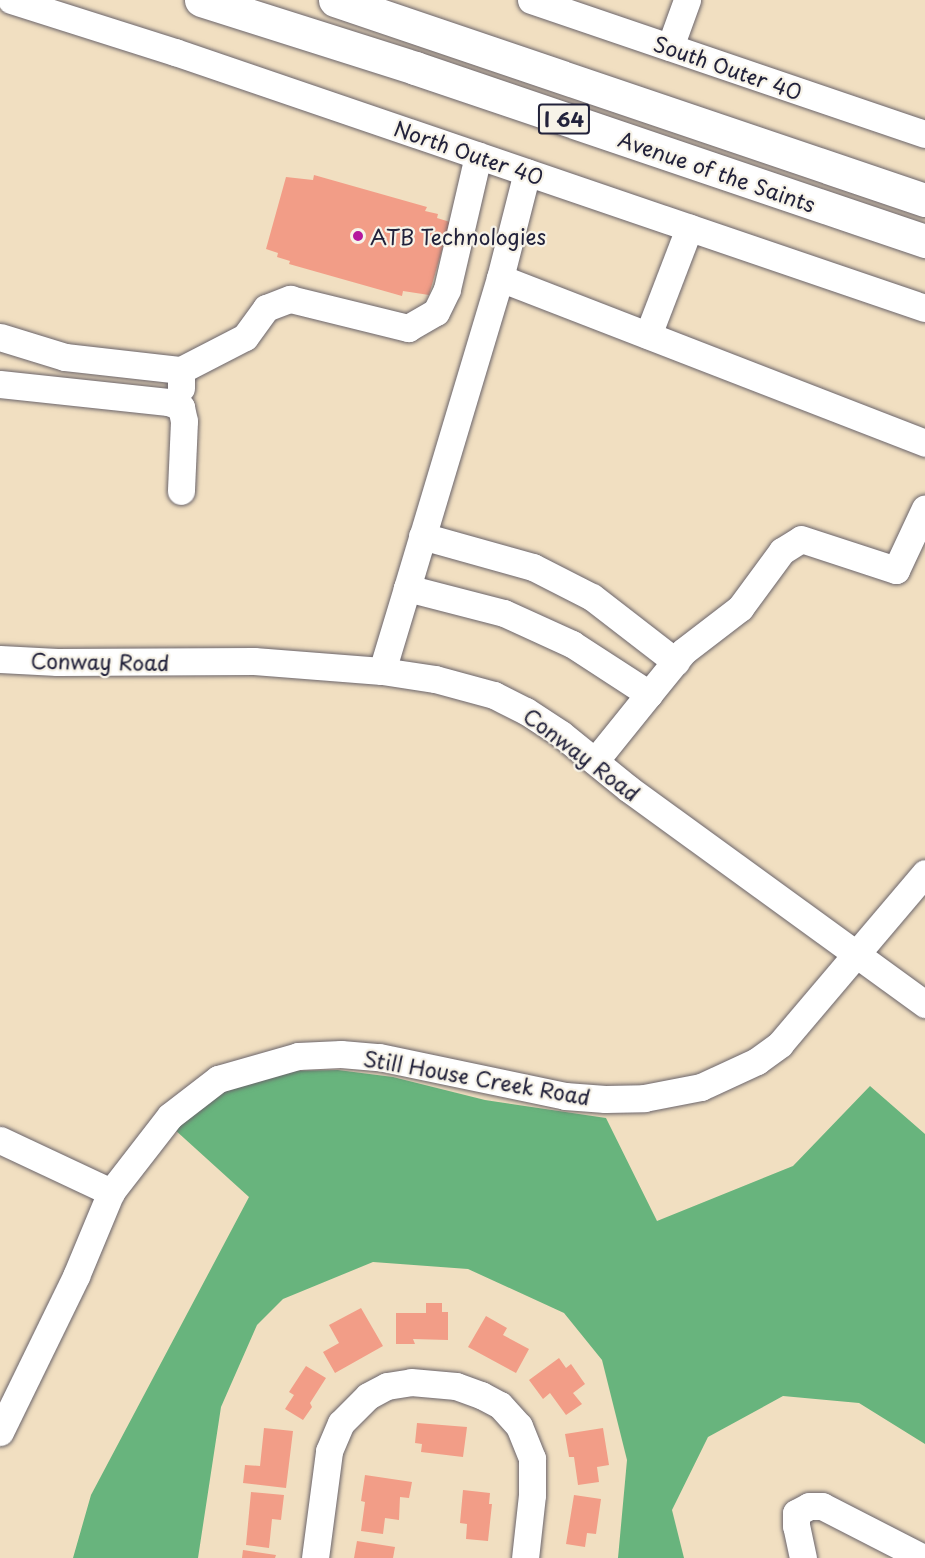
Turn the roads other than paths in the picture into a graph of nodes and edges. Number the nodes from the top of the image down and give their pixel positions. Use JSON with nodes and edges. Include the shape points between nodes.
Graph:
{"nodes":[{"id":1,"x":11,"y":0,"type":"edge"},
{"id":2,"x":201,"y":0,"type":"edge"},
{"id":3,"x":335,"y":0,"type":"edge"},
{"id":4,"x":531,"y":0,"type":"edge"},
{"id":5,"x":687,"y":0,"type":"edge"},
{"id":6,"x":670,"y":48,"type":"junction"},
{"id":7,"x":925,"y":134,"type":"edge"},
{"id":8,"x":478,"y":156,"type":"junction"},
{"id":9,"x":527,"y":172,"type":"junction"},
{"id":10,"x":925,"y":200,"type":"edge"},
{"id":11,"x":689,"y":228,"type":"junction"},
{"id":12,"x":925,"y":241,"type":"edge"},
{"id":13,"x":500,"y":278,"type":"junction"},
{"id":14,"x":925,"y":308,"type":"edge"},
{"id":15,"x":648,"y":335,"type":"junction"},
{"id":16,"x":0,"y":337,"type":"edge"},
{"id":17,"x":181,"y":370,"type":"junction"},
{"id":18,"x":0,"y":384,"type":"edge"},
{"id":19,"x":181,"y":407,"type":"junction"},
{"id":20,"x":925,"y":443,"type":"edge"},
{"id":21,"x":181,"y":491,"type":"dead end"},
{"id":22,"x":925,"y":508,"type":"edge"},
{"id":23,"x":422,"y":536,"type":"junction"},
{"id":24,"x":407,"y":588,"type":"junction"},
{"id":25,"x":0,"y":658,"type":"edge"},
{"id":26,"x":676,"y":662,"type":"junction"},
{"id":27,"x":382,"y":671,"type":"junction"},
{"id":28,"x":649,"y":694,"type":"junction"},
{"id":29,"x":595,"y":761,"type":"junction"},
{"id":30,"x":925,"y":873,"type":"edge"},
{"id":31,"x":854,"y":954,"type":"junction"},
{"id":32,"x":925,"y":1004,"type":"edge"},
{"id":33,"x":0,"y":1140,"type":"edge"},
{"id":34,"x":111,"y":1192,"type":"junction"},
{"id":35,"x":0,"y":1432,"type":"edge"},
{"id":36,"x":315,"y":1558,"type":"edge"},
{"id":37,"x":525,"y":1558,"type":"edge"},
{"id":38,"x":803,"y":1558,"type":"edge"},
{"id":39,"x":923,"y":1558,"type":"edge"}],
"edges":[{"from":1,"to":8,"type":"street","name":"North Outer 40"},
{"from":2,"to":12,"type":"highway","name":"Avenue of the Saints","number":"I 64","via":[[415,68]]},
{"from":3,"to":10,"type":"highway","name":"Avenue of the Saints","number":"I 64"},
{"from":4,"to":6,"type":"street","name":"South Outer 40"},
{"from":5,"to":6,"type":"street"},
{"from":6,"to":7,"type":"street","name":"South Outer 40"},
{"from":8,"to":9,"type":"street","name":"North Outer 40"},
{"from":8,"to":17,"type":"street","via":[[447,289],[436,312],[408,328],[290,299],[266,309],[245,338]]},
{"from":9,"to":11,"type":"street","name":"North Outer 40"},
{"from":9,"to":13,"type":"street"},
{"from":11,"to":14,"type":"street","name":"North Outer 40"},
{"from":11,"to":15,"type":"street"},
{"from":13,"to":15,"type":"street"},
{"from":13,"to":23,"type":"street"},
{"from":15,"to":20,"type":"street"},
{"from":16,"to":17,"type":"street","via":[[65,357]]},
{"from":17,"to":19,"type":"street"},
{"from":18,"to":19,"type":"street","via":[[168,402]]},
{"from":19,"to":21,"type":"street"},
{"from":22,"to":26,"type":"street","via":[[896,570],[801,539],[782,551],[740,608],[684,651]]},
{"from":23,"to":24,"type":"street"},
{"from":23,"to":26,"type":"street","via":[[533,567],[592,597]]},
{"from":24,"to":27,"type":"street"},
{"from":24,"to":28,"type":"street","via":[[504,613],[573,644]]},
{"from":25,"to":27,"type":"street","name":"Conway Road","via":[[57,662],[254,661]]},
{"from":26,"to":28,"type":"street"},
{"from":27,"to":29,"type":"street","name":"Conway Road","via":[[435,679],[494,695],[526,711]]},
{"from":28,"to":29,"type":"street"},
{"from":29,"to":31,"type":"street","name":"Conway Road"},
{"from":30,"to":31,"type":"street","name":"Still House Creek Road"},
{"from":31,"to":32,"type":"street","name":"Conway Road"},
{"from":31,"to":34,"type":"street","name":"Still House Creek Road","via":[[780,1044],[717,1082],[644,1098],[605,1099],[565,1096],[379,1057],[298,1056],[218,1079],[180,1106]]},
{"from":33,"to":34,"type":"street"},
{"from":34,"to":35,"type":"street","name":"Still House Creek Road","via":[[76,1276]]},
{"from":36,"to":37,"type":"street","via":[[329,1451],[341,1423],[356,1406],[387,1386],[429,1383],[456,1386],[481,1395],[501,1405],[519,1426],[532,1458]]},
{"from":38,"to":39,"type":"street","via":[[796,1513],[809,1506],[822,1506]]}]}
